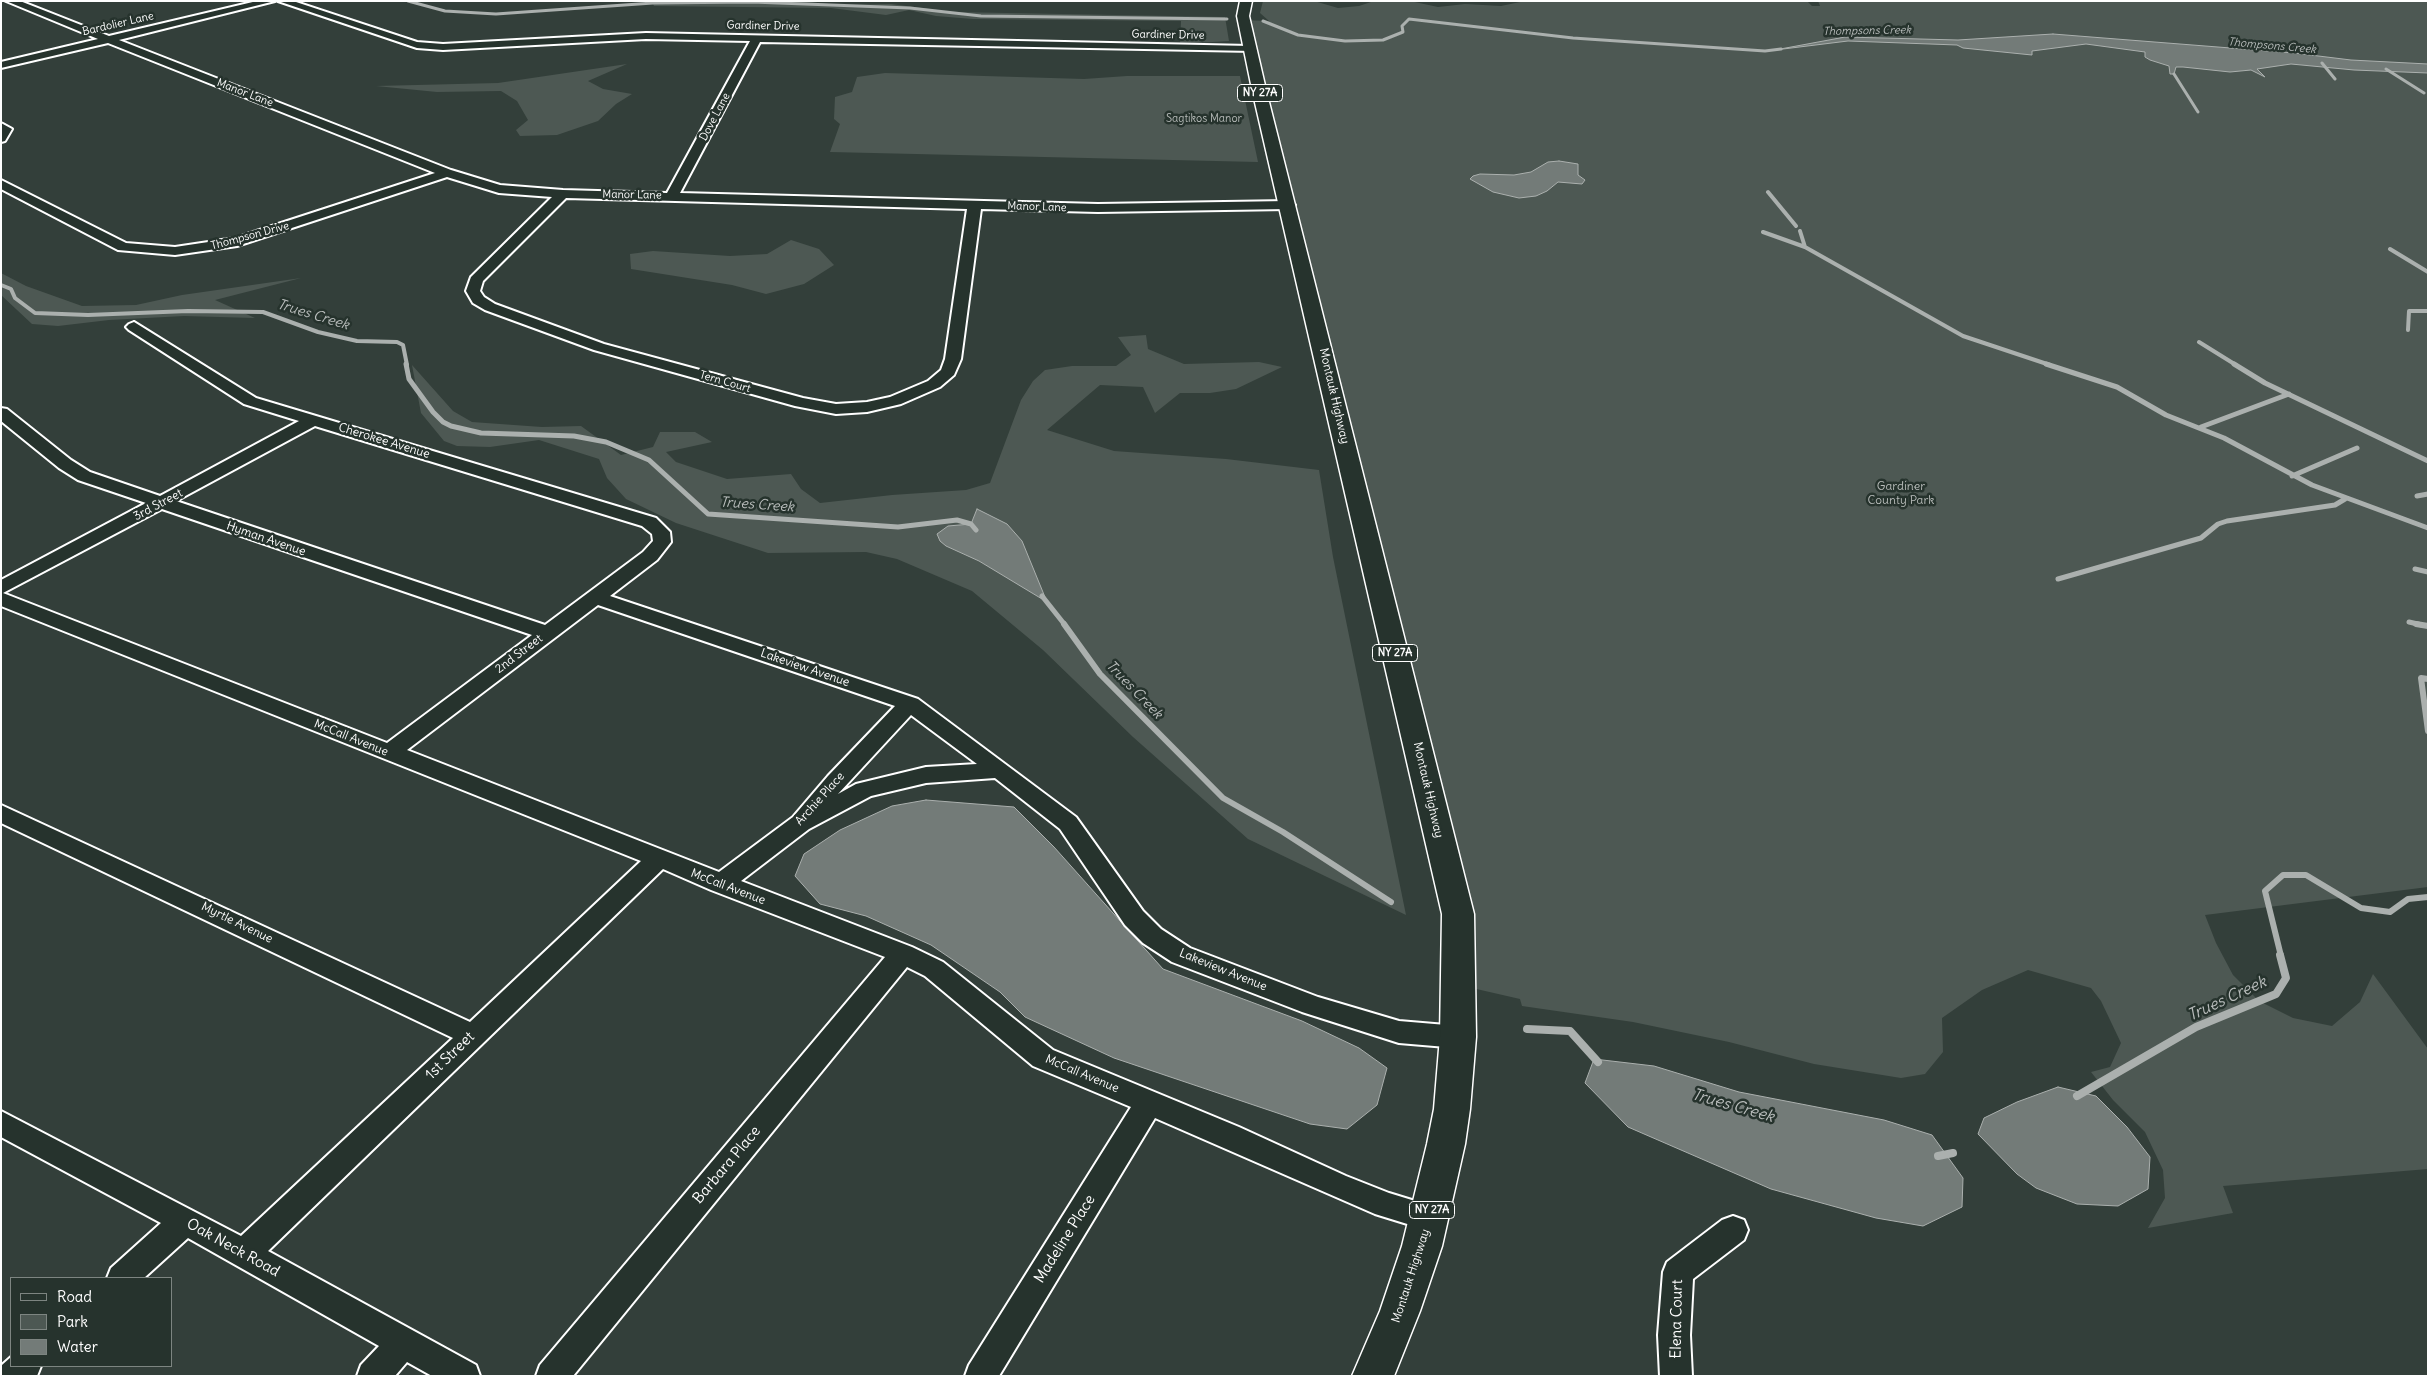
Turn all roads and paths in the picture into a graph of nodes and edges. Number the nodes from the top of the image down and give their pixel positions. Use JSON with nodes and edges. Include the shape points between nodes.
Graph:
{"nodes":[{"id":1,"x":11,"y":1,"type":"edge"},
{"id":2,"x":270,"y":1,"type":"edge"},
{"id":3,"x":283,"y":1,"type":"edge"},
{"id":4,"x":1246,"y":1,"type":"edge"},
{"id":5,"x":756,"y":38,"type":"junction"},
{"id":6,"x":108,"y":40,"type":"junction"},
{"id":7,"x":1250,"y":49,"type":"junction"},
{"id":8,"x":1,"y":65,"type":"edge"},
{"id":9,"x":1,"y":126,"type":"edge"},
{"id":10,"x":1,"y":138,"type":"edge"},
{"id":11,"x":447,"y":173,"type":"junction"},
{"id":12,"x":1,"y":184,"type":"edge"},
{"id":13,"x":563,"y":194,"type":"junction"},
{"id":14,"x":672,"y":196,"type":"junction"},
{"id":15,"x":974,"y":205,"type":"junction"},
{"id":16,"x":1288,"y":205,"type":"junction"},
{"id":17,"x":134,"y":327,"type":"dead end"},
{"id":18,"x":1,"y":413,"type":"edge"},
{"id":19,"x":314,"y":420,"type":"junction"},
{"id":20,"x":162,"y":503,"type":"junction"},
{"id":21,"x":650,"y":556,"type":"joint"},
{"id":22,"x":1,"y":588,"type":"edge"},
{"id":23,"x":594,"y":597,"type":"junction"},
{"id":24,"x":1,"y":599,"type":"edge"},
{"id":25,"x":547,"y":633,"type":"junction"},
{"id":26,"x":910,"y":704,"type":"junction"},
{"id":27,"x":388,"y":753,"type":"junction"},
{"id":28,"x":1000,"y":770,"type":"junction"},
{"id":29,"x":1,"y":812,"type":"edge"},
{"id":30,"x":801,"y":823,"type":"junction"},
{"id":31,"x":658,"y":860,"type":"junction"},
{"id":32,"x":720,"y":884,"type":"junction"},
{"id":33,"x":903,"y":954,"type":"junction"},
{"id":34,"x":472,"y":1035,"type":"junction"},
{"id":35,"x":1458,"y":1037,"type":"junction"},
{"id":36,"x":1150,"y":1102,"type":"junction"},
{"id":37,"x":1,"y":1123,"type":"edge"},
{"id":38,"x":1430,"y":1218,"type":"junction"},
{"id":39,"x":185,"y":1221,"type":"junction"},
{"id":40,"x":1733,"y":1230,"type":"dead end"},
{"id":41,"x":244,"y":1254,"type":"junction"},
{"id":42,"x":123,"y":1277,"type":"edge"},
{"id":43,"x":403,"y":1343,"type":"junction"},
{"id":44,"x":24,"y":1367,"type":"edge"},
{"id":45,"x":14,"y":1376,"type":"edge"},
{"id":46,"x":373,"y":1376,"type":"edge"},
{"id":47,"x":464,"y":1376,"type":"edge"},
{"id":48,"x":552,"y":1376,"type":"edge"},
{"id":49,"x":981,"y":1376,"type":"edge"},
{"id":50,"x":1373,"y":1376,"type":"edge"},
{"id":51,"x":1676,"y":1376,"type":"edge"}],
"edges":[{"from":1,"to":6,"type":"street","name":"Manor Lane"},
{"from":2,"to":6,"type":"street","name":"Bardolier Lane"},
{"from":3,"to":5,"type":"street","name":"Gardiner Drive","via":[[417,45],[464,46],[646,36]]},
{"from":4,"to":7,"type":"main road","number":"NY 27A","via":[[1243,16]]},
{"from":5,"to":7,"type":"street","name":"Gardiner Drive"},
{"from":5,"to":14,"type":"street","name":"Dove Lane"},
{"from":6,"to":8,"type":"street","name":"Bardolier Lane"},
{"from":6,"to":11,"type":"street","name":"Manor Lane"},
{"from":7,"to":16,"type":"main road","number":"NY 27A"},
{"from":9,"to":10,"type":"street","via":[[6,129]]},
{"from":11,"to":12,"type":"street","name":"Thompson Drive","via":[[238,242],[175,251],[123,247]]},
{"from":11,"to":13,"type":"street","name":"Manor Lane","via":[[499,189]]},
{"from":13,"to":14,"type":"street","name":"Manor Lane"},
{"from":13,"to":15,"type":"street","name":"Tern Court","via":[[476,280],[473,291],[478,300],[599,347],[801,403],[836,408],[867,407],[895,401],[934,384],[948,372],[953,358]]},
{"from":14,"to":15,"type":"street","name":"Manor Lane"},
{"from":15,"to":16,"type":"street","name":"Manor Lane","via":[[1098,208]]},
{"from":16,"to":35,"type":"main road","name":"Montauk Highway","number":"NY 27A","via":[[1458,914]]},
{"from":17,"to":19,"type":"street","name":"Cherokee Avenue","via":[[234,393]]},
{"from":18,"to":20,"type":"street","name":"Hyman Avenue","via":[[77,472]]},
{"from":19,"to":20,"type":"street","name":"3rd Street"},
{"from":19,"to":21,"type":"street","name":"Cherokee Avenue","via":[[649,522],[661,532],[662,537],[662,542]]},
{"from":20,"to":22,"type":"street","name":"3rd Street"},
{"from":20,"to":25,"type":"street","name":"Hyman Avenue"},
{"from":21,"to":23,"type":"street","name":"2nd Street"},
{"from":23,"to":25,"type":"street","name":"2nd Street"},
{"from":23,"to":26,"type":"street","name":"Lakeview Avenue"},
{"from":24,"to":27,"type":"street","name":"McCall Avenue"},
{"from":25,"to":27,"type":"street","name":"2nd Street"},
{"from":26,"to":28,"type":"street","name":"Lakeview Avenue"},
{"from":26,"to":30,"type":"street","name":"Archie Place","via":[[836,781]]},
{"from":27,"to":31,"type":"street","name":"McCall Avenue"},
{"from":28,"to":30,"type":"street","via":[[926,775],[864,790]]},
{"from":28,"to":35,"type":"street","name":"Lakeview Avenue","via":[[1068,823],[1134,918],[1152,936],[1181,955],[1311,1005],[1399,1032]]},
{"from":29,"to":34,"type":"street","name":"Myrtle Avenue"},
{"from":30,"to":32,"type":"street","name":"Archie Place"},
{"from":31,"to":32,"type":"street","name":"McCall Avenue"},
{"from":31,"to":34,"type":"street","name":"1st Street"},
{"from":32,"to":33,"type":"street","name":"McCall Avenue"},
{"from":33,"to":36,"type":"street","name":"McCall Avenue","via":[[934,969],[1043,1058]]},
{"from":33,"to":48,"type":"street","name":"Barbara Place"},
{"from":34,"to":41,"type":"street","name":"1st Street"},
{"from":35,"to":38,"type":"main road","name":"Montauk Highway","number":"NY 27A","via":[[1452,1109]]},
{"from":36,"to":38,"type":"street","name":"McCall Avenue","via":[[1386,1205]]},
{"from":36,"to":49,"type":"street","name":"Madeline Place"},
{"from":37,"to":39,"type":"street","name":"Oak Neck Road"},
{"from":38,"to":50,"type":"main road","name":"Montauk Highway","number":"NY 27A","via":[[1400,1311]]},
{"from":39,"to":41,"type":"street","name":"Oak Neck Road"},
{"from":39,"to":42,"type":"street"},
{"from":40,"to":51,"type":"street","name":"Elena Court","via":[[1678,1272],[1674,1335]]},
{"from":41,"to":43,"type":"street","name":"Oak Neck Road"},
{"from":43,"to":46,"type":"street"},
{"from":43,"to":47,"type":"street","name":"Oak Neck Road"},
{"from":44,"to":45,"type":"street"}]}
